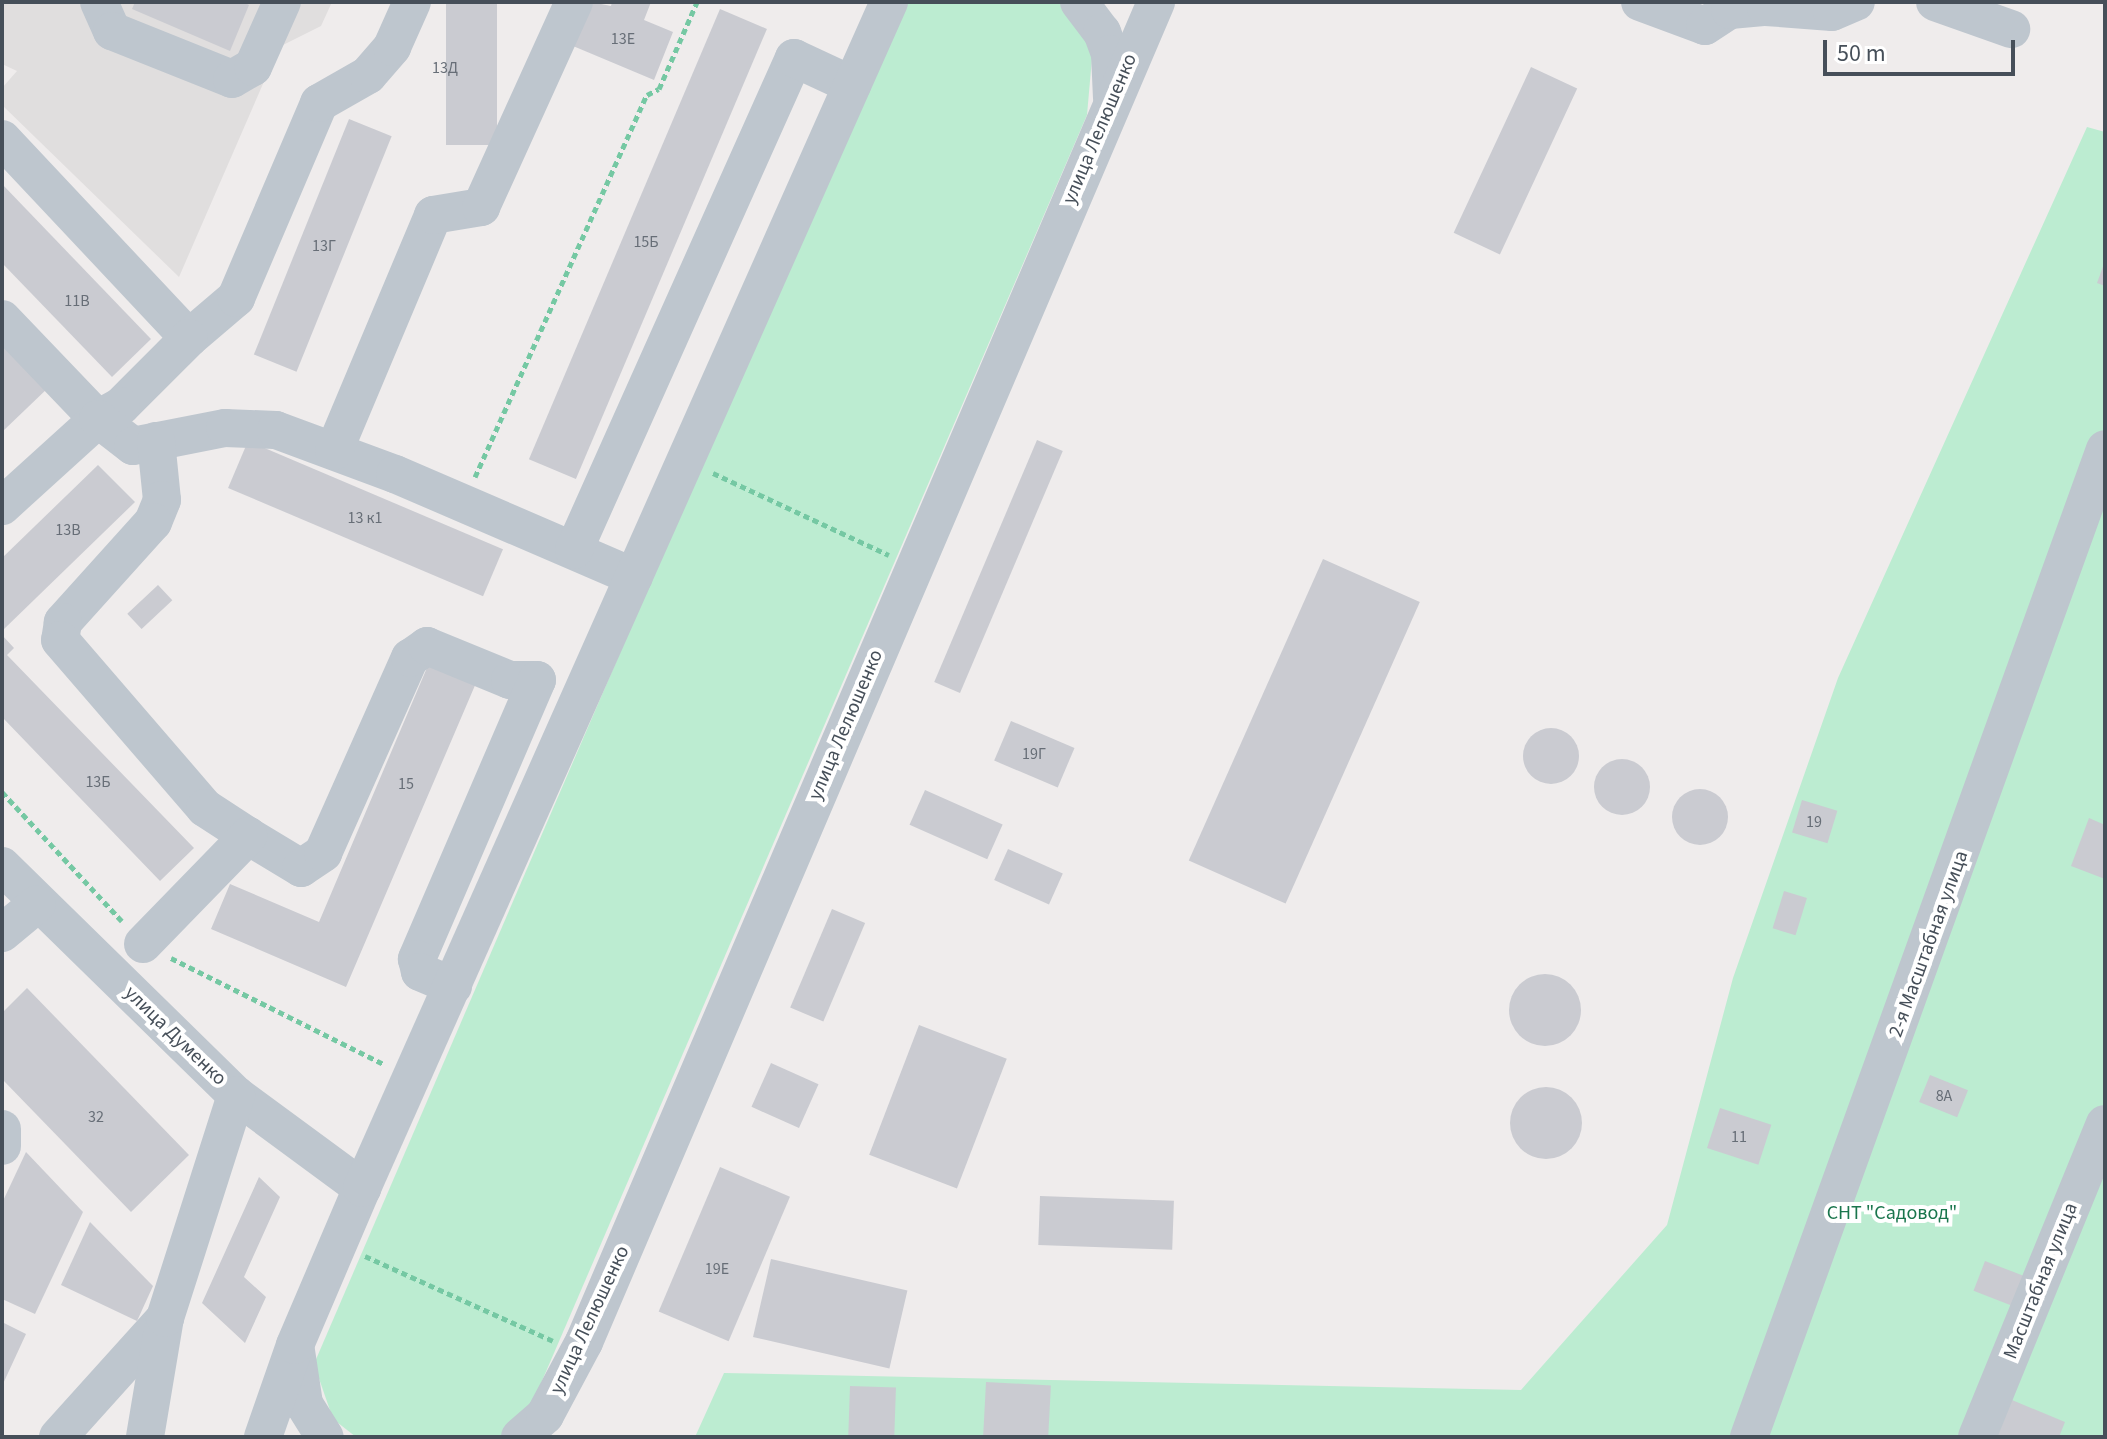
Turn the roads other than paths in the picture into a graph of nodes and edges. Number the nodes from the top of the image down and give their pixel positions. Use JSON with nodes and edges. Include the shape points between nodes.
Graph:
{"nodes":[{"id":1,"x":99,"y":2,"type":"edge"},
{"id":2,"x":282,"y":2,"type":"edge"},
{"id":3,"x":412,"y":2,"type":"edge"},
{"id":4,"x":574,"y":2,"type":"edge"},
{"id":5,"x":889,"y":2,"type":"edge"},
{"id":6,"x":1079,"y":2,"type":"edge"},
{"id":7,"x":1156,"y":2,"type":"edge"},
{"id":8,"x":1640,"y":2,"type":"edge"},
{"id":9,"x":1856,"y":2,"type":"edge"},
{"id":10,"x":1935,"y":2,"type":"edge"},
{"id":11,"x":2011,"y":29,"type":"dead end"},
{"id":12,"x":852,"y":85,"type":"junction"},
{"id":13,"x":1112,"y":101,"type":"junction"},
{"id":14,"x":2,"y":139,"type":"edge"},
{"id":15,"x":2,"y":319,"type":"edge"},
{"id":16,"x":189,"y":338,"type":"junction"},
{"id":17,"x":98,"y":419,"type":"junction"},
{"id":18,"x":156,"y":441,"type":"junction"},
{"id":19,"x":2105,"y":449,"type":"edge"},
{"id":20,"x":334,"y":451,"type":"junction"},
{"id":21,"x":2,"y":506,"type":"edge"},
{"id":22,"x":574,"y":550,"type":"junction"},
{"id":23,"x":634,"y":577,"type":"junction"},
{"id":24,"x":537,"y":680,"type":"junction"},
{"id":25,"x":581,"y":698,"type":"junction"},
{"id":26,"x":248,"y":836,"type":"junction"},
{"id":27,"x":2,"y":866,"type":"edge"},
{"id":28,"x":37,"y":904,"type":"junction"},
{"id":29,"x":2,"y":933,"type":"edge"},
{"id":30,"x":143,"y":944,"type":"road end"},
{"id":31,"x":453,"y":986,"type":"junction"},
{"id":32,"x":236,"y":1095,"type":"junction"},
{"id":33,"x":2105,"y":1124,"type":"edge"},
{"id":34,"x":2,"y":1129,"type":"edge"},
{"id":35,"x":2,"y":1146,"type":"edge"},
{"id":36,"x":362,"y":1188,"type":"junction"},
{"id":37,"x":165,"y":1318,"type":"junction"},
{"id":38,"x":295,"y":1345,"type":"junction"},
{"id":39,"x":58,"y":1437,"type":"edge"},
{"id":40,"x":145,"y":1437,"type":"edge"},
{"id":41,"x":263,"y":1437,"type":"edge"},
{"id":42,"x":325,"y":1437,"type":"edge"},
{"id":43,"x":520,"y":1437,"type":"edge"},
{"id":44,"x":1749,"y":1437,"type":"edge"},
{"id":45,"x":1977,"y":1437,"type":"edge"}],
"edges":[{"from":1,"to":2,"type":"street","via":[[112,31],[232,79],[253,67]]},
{"from":3,"to":16,"type":"street","via":[[392,47],[368,75],[319,103],[236,298]]},
{"from":4,"to":20,"type":"street","via":[[481,207],[433,215]]},
{"from":5,"to":12,"type":"street"},
{"from":6,"to":13,"type":"street","via":[[1102,32],[1110,54]]},
{"from":7,"to":13,"type":"street","name":"улица Лелюшенко"},
{"from":8,"to":9,"type":"street","via":[[1705,26],[1730,10],[1832,12]]},
{"from":10,"to":11,"type":"street"},
{"from":12,"to":22,"type":"street","via":[[794,58]]},
{"from":12,"to":23,"type":"street"},
{"from":13,"to":43,"type":"street","name":"улица Лелюшенко","via":[[579,1352],[545,1415]]},
{"from":14,"to":16,"type":"street"},
{"from":15,"to":17,"type":"street"},
{"from":16,"to":17,"type":"street","via":[[121,406]]},
{"from":17,"to":18,"type":"street","via":[[133,446]]},
{"from":17,"to":21,"type":"street"},
{"from":18,"to":20,"type":"street","via":[[225,428],[276,430]]},
{"from":18,"to":26,"type":"street","via":[[162,500],[153,522],[63,622],[60,640],[205,808]]},
{"from":19,"to":44,"type":"street","name":"2-я Масштабная улица"},
{"from":20,"to":22,"type":"street"},
{"from":22,"to":23,"type":"street"},
{"from":23,"to":25,"type":"street"},
{"from":24,"to":25,"type":"street"},
{"from":24,"to":26,"type":"street","via":[[510,680],[427,646],[410,658],[323,853],[301,868]]},
{"from":24,"to":31,"type":"street","via":[[417,959],[420,972]]},
{"from":25,"to":31,"type":"street"},
{"from":26,"to":30,"type":"street"},
{"from":27,"to":28,"type":"street","name":"улица Думенко"},
{"from":28,"to":29,"type":"street"},
{"from":28,"to":32,"type":"street","name":"улица Думенко"},
{"from":31,"to":36,"type":"street"},
{"from":32,"to":36,"type":"street","name":"улица Думенко"},
{"from":32,"to":37,"type":"street"},
{"from":33,"to":45,"type":"street","name":"Масштабная улица"},
{"from":34,"to":35,"type":"street"},
{"from":36,"to":38,"type":"street"},
{"from":37,"to":39,"type":"street"},
{"from":37,"to":40,"type":"street"},
{"from":38,"to":41,"type":"street"},
{"from":38,"to":42,"type":"street","via":[[304,1404]]}]}
